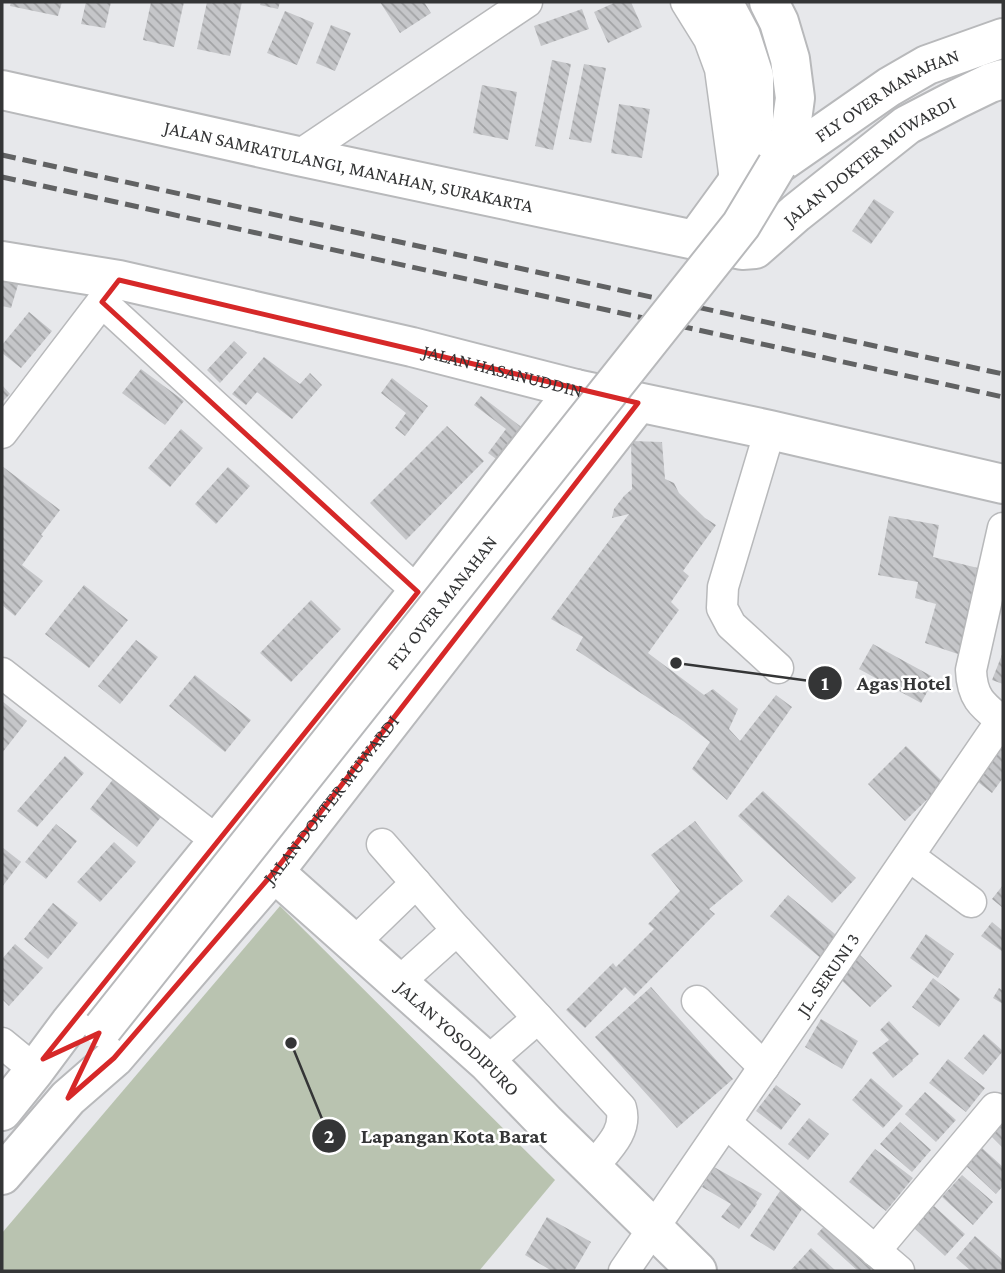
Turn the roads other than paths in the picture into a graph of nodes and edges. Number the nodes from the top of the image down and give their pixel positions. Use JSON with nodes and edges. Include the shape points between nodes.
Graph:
{"nodes":[{"id":1,"x":527,"y":2,"type":"edge"},
{"id":2,"x":686,"y":2,"type":"edge"},
{"id":3,"x":723,"y":2,"type":"edge"},
{"id":4,"x":769,"y":2,"type":"edge"},
{"id":5,"x":1003,"y":38,"type":"edge"},
{"id":6,"x":1003,"y":79,"type":"edge"},
{"id":7,"x":2,"y":90,"type":"edge"},
{"id":8,"x":298,"y":156,"type":"junction"},
{"id":9,"x":777,"y":165,"type":"junction"},
{"id":10,"x":736,"y":184,"type":"junction"},
{"id":11,"x":696,"y":239,"type":"junction"},
{"id":12,"x":742,"y":250,"type":"joint"},
{"id":13,"x":2,"y":261,"type":"edge"},
{"id":14,"x":110,"y":291,"type":"junction"},
{"id":15,"x":576,"y":389,"type":"junction"},
{"id":16,"x":638,"y":403,"type":"junction"},
{"id":17,"x":771,"y":430,"type":"junction"},
{"id":18,"x":2,"y":433,"type":"edge"},
{"id":19,"x":1003,"y":484,"type":"edge"},
{"id":20,"x":1003,"y":528,"type":"edge"},
{"id":21,"x":418,"y":592,"type":"junction"},
{"id":22,"x":778,"y":668,"type":"dead end"},
{"id":23,"x":2,"y":673,"type":"edge"},
{"id":24,"x":1002,"y":722,"type":"edge"},
{"id":25,"x":217,"y":841,"type":"junction"},
{"id":26,"x":382,"y":845,"type":"dead end"},
{"id":27,"x":909,"y":856,"type":"junction"},
{"id":28,"x":274,"y":872,"type":"junction"},
{"id":29,"x":416,"y":883,"type":"junction"},
{"id":30,"x":971,"y":902,"type":"dead end"},
{"id":31,"x":457,"y":930,"type":"junction"},
{"id":32,"x":354,"y":943,"type":"junction"},
{"id":33,"x":398,"y":982,"type":"junction"},
{"id":34,"x":697,"y":1001,"type":"dead end"},
{"id":35,"x":538,"y":1018,"type":"junction"},
{"id":36,"x":101,"y":1031,"type":"junction"},
{"id":37,"x":2,"y":1043,"type":"edge"},
{"id":38,"x":487,"y":1062,"type":"junction"},
{"id":39,"x":39,"y":1064,"type":"junction"},
{"id":40,"x":764,"y":1067,"type":"junction"},
{"id":41,"x":68,"y":1098,"type":"junction"},
{"id":42,"x":995,"y":1108,"type":"dead end"},
{"id":43,"x":2,"y":1111,"type":"edge"},
{"id":44,"x":726,"y":1123,"type":"junction"},
{"id":45,"x":592,"y":1168,"type":"junction"},
{"id":46,"x":2,"y":1175,"type":"edge"},
{"id":47,"x":653,"y":1227,"type":"junction"},
{"id":48,"x":875,"y":1251,"type":"junction"},
{"id":49,"x":624,"y":1271,"type":"edge"},
{"id":50,"x":697,"y":1271,"type":"edge"},
{"id":51,"x":899,"y":1271,"type":"edge"}],
"edges":[{"from":1,"to":8,"type":"street"},
{"from":2,"to":10,"type":"street","via":[[709,39],[720,69]]},
{"from":3,"to":10,"type":"main road","via":[[754,76],[754,124]]},
{"from":4,"to":9,"type":"main road","name":"FLY OVER MANAHAN","via":[[790,59],[795,98],[790,135]]},
{"from":5,"to":9,"type":"main road","name":"FLY OVER MANAHAN","via":[[927,65]]},
{"from":6,"to":12,"type":"main road","name":"JALAN DOKTER MUWARDI","via":[[907,125],[755,249]]},
{"from":7,"to":8,"type":"main road","name":"JALAN SAMRATULANGI, MANAHAN, SURAKARTA"},
{"from":8,"to":11,"type":"main road","name":"JALAN SAMRATULANGI, MANAHAN, SURAKARTA"},
{"from":9,"to":36,"type":"main road","name":"FLY OVER MANAHAN","bridge":true,"via":[[741,225]]},
{"from":10,"to":11,"type":"main road"},
{"from":11,"to":12,"type":"main road","name":"JALAN SAMRATULANGI, MANAHAN, SURAKARTA"},
{"from":13,"to":14,"type":"main road","name":"JALAN HASANUDDIN"},
{"from":14,"to":15,"type":"main road","name":"JALAN HASANUDDIN","via":[[412,347]]},
{"from":14,"to":18,"type":"street"},
{"from":14,"to":21,"type":"street"},
{"from":15,"to":16,"type":"main road","name":"JALAN HASANUDDIN"},
{"from":15,"to":21,"type":"main road"},
{"from":16,"to":17,"type":"main road","name":"JALAN HASANUDDIN"},
{"from":16,"to":28,"type":"main road","name":"JALAN DOKTER MUWARDI"},
{"from":17,"to":19,"type":"main road","name":"JALAN HASANUDDIN"},
{"from":17,"to":22,"type":"street","via":[[723,587],[722,608],[732,625]]},
{"from":20,"to":24,"type":"street","via":[[971,670],[973,691]]},
{"from":21,"to":25,"type":"main road"},
{"from":23,"to":25,"type":"street"},
{"from":24,"to":27,"type":"street","name":"JL. SERUNI 3"},
{"from":25,"to":39,"type":"main road"},
{"from":26,"to":29,"type":"street"},
{"from":27,"to":30,"type":"street"},
{"from":27,"to":40,"type":"street","name":"JL. SERUNI 3"},
{"from":28,"to":32,"type":"main road","name":"JALAN YOSODIPURO"},
{"from":28,"to":41,"type":"main road","name":"JALAN DOKTER MUWARDI","via":[[114,1058]]},
{"from":29,"to":31,"type":"street"},
{"from":29,"to":32,"type":"street"},
{"from":31,"to":33,"type":"street"},
{"from":31,"to":35,"type":"street"},
{"from":32,"to":33,"type":"main road","name":"JALAN YOSODIPURO"},
{"from":33,"to":38,"type":"main road","name":"JALAN YOSODIPURO"},
{"from":34,"to":40,"type":"street"},
{"from":35,"to":38,"type":"street"},
{"from":35,"to":45,"type":"street","via":[[621,1108],[620,1132]]},
{"from":36,"to":39,"type":"main road"},
{"from":36,"to":41,"type":"main road"},
{"from":37,"to":39,"type":"street"},
{"from":38,"to":45,"type":"main road","name":"JALAN YOSODIPURO"},
{"from":39,"to":43,"type":"main road"},
{"from":40,"to":44,"type":"street","name":"JL. SERUNI 3"},
{"from":41,"to":46,"type":"main road","name":"JALAN DOKTER MUWARDI"},
{"from":42,"to":48,"type":"street"},
{"from":44,"to":47,"type":"street","name":"JL. SERUNI 3"},
{"from":44,"to":48,"type":"street"},
{"from":45,"to":47,"type":"main road","name":"JALAN YOSODIPURO"},
{"from":47,"to":49,"type":"street","name":"JL. SERUNI 3"},
{"from":47,"to":50,"type":"main road","name":"JALAN YOSODIPURO"},
{"from":48,"to":51,"type":"street"}]}
